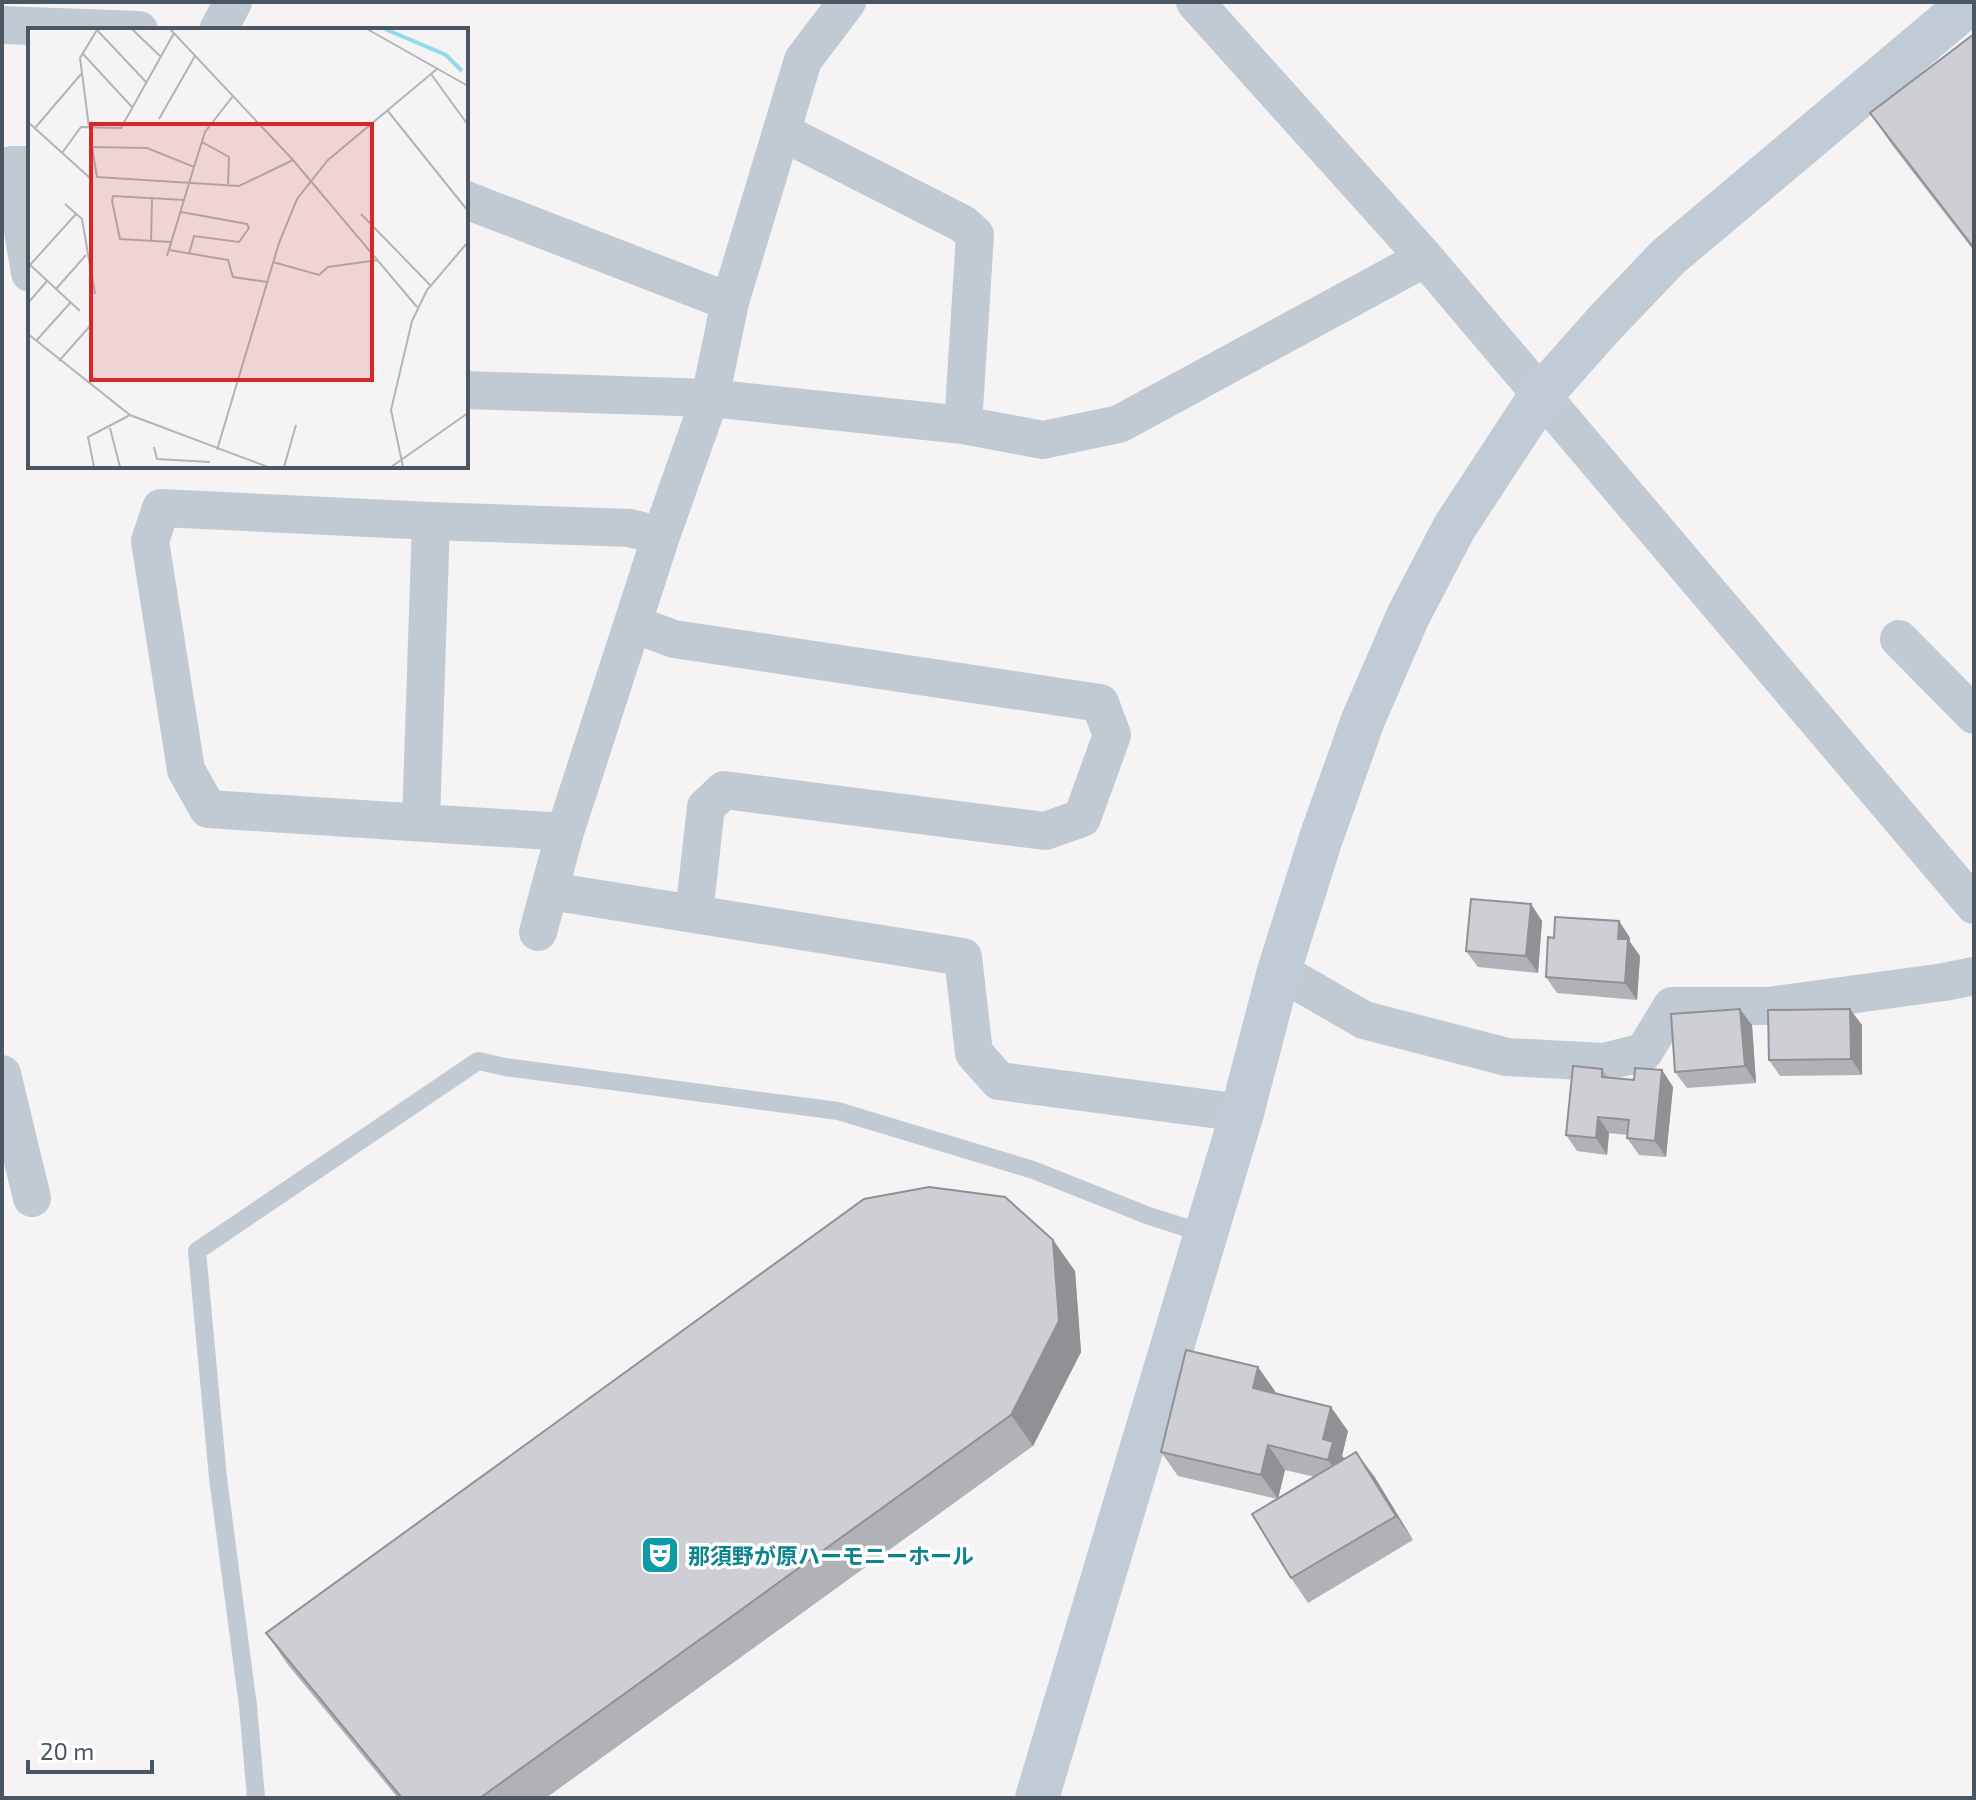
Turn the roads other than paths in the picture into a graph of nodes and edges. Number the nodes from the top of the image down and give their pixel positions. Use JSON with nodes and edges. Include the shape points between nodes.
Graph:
{"nodes":[{"id":1,"x":233,"y":2,"type":"edge"},
{"id":2,"x":847,"y":2,"type":"edge"},
{"id":3,"x":1195,"y":2,"type":"edge"},
{"id":4,"x":1971,"y":2,"type":"edge"},
{"id":5,"x":2,"y":25,"type":"edge"},
{"id":6,"x":84,"y":28,"type":"edge"},
{"id":7,"x":219,"y":28,"type":"edge"},
{"id":8,"x":782,"y":132,"type":"junction"},
{"id":9,"x":28,"y":165,"type":"edge"},
{"id":10,"x":468,"y":201,"type":"edge"},
{"id":11,"x":1425,"y":258,"type":"junction"},
{"id":12,"x":28,"y":261,"type":"edge"},
{"id":13,"x":730,"y":302,"type":"junction"},
{"id":14,"x":468,"y":390,"type":"edge"},
{"id":15,"x":1541,"y":395,"type":"junction"},
{"id":16,"x":710,"y":398,"type":"junction"},
{"id":17,"x":963,"y":425,"type":"junction"},
{"id":18,"x":431,"y":521,"type":"junction"},
{"id":19,"x":661,"y":536,"type":"junction"},
{"id":20,"x":633,"y":624,"type":"junction"},
{"id":21,"x":1899,"y":639,"type":"dead end"},
{"id":22,"x":1974,"y":715,"type":"edge"},
{"id":23,"x":421,"y":822,"type":"junction"},
{"id":24,"x":565,"y":832,"type":"junction"},
{"id":25,"x":550,"y":891,"type":"junction"},
{"id":26,"x":1974,"y":905,"type":"edge"},
{"id":27,"x":694,"y":914,"type":"junction"},
{"id":28,"x":538,"y":932,"type":"dead end"},
{"id":29,"x":1279,"y":971,"type":"junction"},
{"id":30,"x":1974,"y":976,"type":"edge"},
{"id":31,"x":2,"y":1074,"type":"edge"},
{"id":32,"x":1242,"y":1113,"type":"junction"},
{"id":33,"x":32,"y":1198,"type":"dead end"},
{"id":34,"x":1206,"y":1234,"type":"junction"},
{"id":35,"x":256,"y":1798,"type":"edge"},
{"id":36,"x":1037,"y":1798,"type":"edge"}],
"edges":[{"from":1,"to":7,"type":"street"},
{"from":2,"to":8,"type":"street","via":[[803,60]]},
{"from":3,"to":11,"type":"street"},
{"from":4,"to":15,"type":"street","via":[[1668,257]]},
{"from":5,"to":6,"type":"street"},
{"from":8,"to":13,"type":"street"},
{"from":8,"to":17,"type":"street","via":[[963,224],[975,235]]},
{"from":9,"to":12,"type":"street","via":[[12,165]]},
{"from":10,"to":13,"type":"street"},
{"from":11,"to":15,"type":"street"},
{"from":11,"to":17,"type":"street","via":[[1119,424],[1043,440]]},
{"from":13,"to":16,"type":"street"},
{"from":14,"to":16,"type":"street"},
{"from":15,"to":26,"type":"street"},
{"from":15,"to":29,"type":"street","via":[[1454,528],[1408,616],[1363,720]]},
{"from":16,"to":17,"type":"street"},
{"from":16,"to":19,"type":"street"},
{"from":18,"to":19,"type":"street","via":[[630,528]]},
{"from":18,"to":23,"type":"street"},
{"from":18,"to":23,"type":"street","via":[[161,508],[150,541],[186,770],[208,809]]},
{"from":19,"to":20,"type":"street"},
{"from":20,"to":24,"type":"street"},
{"from":20,"to":27,"type":"street","via":[[674,639],[1100,703],[1112,735],[1082,818],[1045,831],[724,790],[706,807]]},
{"from":21,"to":22,"type":"street"},
{"from":23,"to":24,"type":"street"},
{"from":24,"to":25,"type":"street"},
{"from":25,"to":27,"type":"street"},
{"from":25,"to":28,"type":"street"},
{"from":27,"to":32,"type":"street","via":[[963,957],[974,1053],[999,1081]]},
{"from":29,"to":30,"type":"street","via":[[1364,1020],[1507,1057],[1604,1062],[1644,1052],[1672,1006],[1768,1006]]},
{"from":29,"to":32,"type":"street"},
{"from":31,"to":33,"type":"street"},
{"from":32,"to":34,"type":"street"},
{"from":34,"to":35,"type":"lane","via":[[1033,1170],[838,1111],[478,1061],[197,1251]]},
{"from":34,"to":36,"type":"street"}]}
